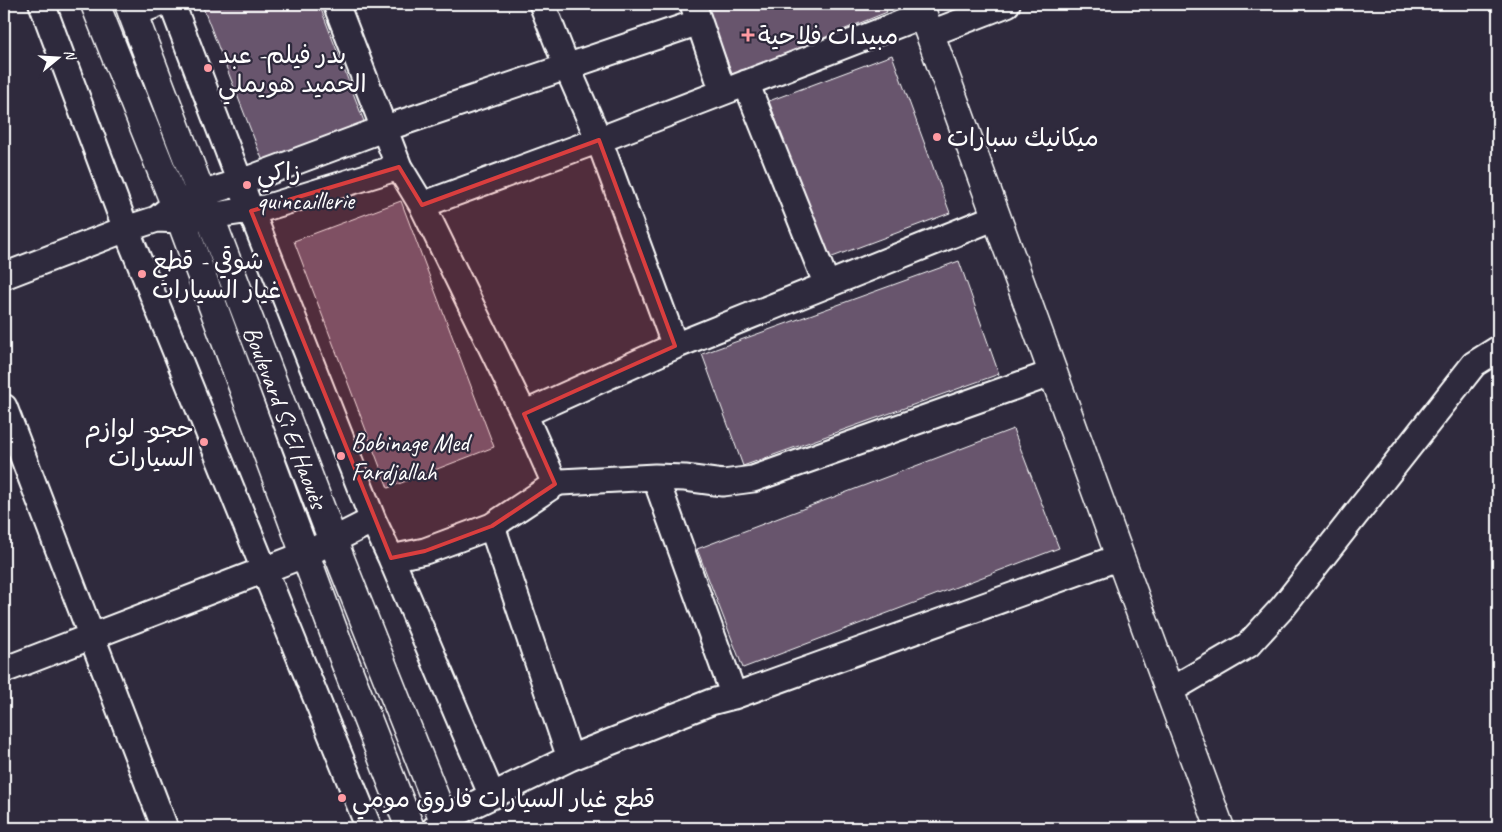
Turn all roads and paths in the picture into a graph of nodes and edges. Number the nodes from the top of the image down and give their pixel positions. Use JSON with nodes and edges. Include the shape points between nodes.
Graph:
{"nodes":[{"id":1,"x":42,"y":4,"type":"edge"},
{"id":2,"x":94,"y":4,"type":"edge"},
{"id":3,"x":158,"y":4,"type":"edge"},
{"id":4,"x":172,"y":4,"type":"edge"},
{"id":5,"x":336,"y":4,"type":"edge"},
{"id":6,"x":542,"y":4,"type":"edge"},
{"id":7,"x":1007,"y":4,"type":"edge"},
{"id":8,"x":131,"y":9,"type":"edge"},
{"id":9,"x":696,"y":13,"type":"edge"},
{"id":10,"x":924,"y":18,"type":"edge"},
{"id":11,"x":567,"y":66,"type":"junction"},
{"id":12,"x":735,"y":87,"type":"junction"},
{"id":13,"x":384,"y":129,"type":"junction"},
{"id":14,"x":599,"y":140,"type":"junction"},
{"id":15,"x":399,"y":167,"type":"junction"},
{"id":16,"x":241,"y":182,"type":"junction"},
{"id":17,"x":205,"y":205,"type":"junction"},
{"id":18,"x":422,"y":205,"type":"junction"},
{"id":19,"x":251,"y":211,"type":"junction"},
{"id":20,"x":171,"y":214,"type":"junction"},
{"id":21,"x":996,"y":216,"type":"junction"},
{"id":22,"x":126,"y":229,"type":"junction"},
{"id":23,"x":4,"y":276,"type":"edge"},
{"id":24,"x":827,"y":285,"type":"junction"},
{"id":25,"x":675,"y":346,"type":"junction"},
{"id":26,"x":1498,"y":349,"type":"edge"},
{"id":27,"x":1053,"y":374,"type":"junction"},
{"id":28,"x":4,"y":407,"type":"edge"},
{"id":29,"x":524,"y":414,"type":"junction"},
{"id":30,"x":655,"y":477,"type":"junction"},
{"id":31,"x":555,"y":484,"type":"junction"},
{"id":32,"x":373,"y":520,"type":"junction"},
{"id":33,"x":492,"y":526,"type":"junction"},
{"id":34,"x":333,"y":541,"type":"junction"},
{"id":35,"x":306,"y":554,"type":"junction"},
{"id":36,"x":1120,"y":557,"type":"junction"},
{"id":37,"x":391,"y":558,"type":"junction"},
{"id":38,"x":264,"y":569,"type":"junction"},
{"id":39,"x":92,"y":635,"type":"junction"},
{"id":40,"x":4,"y":670,"type":"edge"},
{"id":41,"x":1169,"y":691,"type":"junction"},
{"id":42,"x":734,"y":696,"type":"junction"},
{"id":43,"x":570,"y":758,"type":"junction"},
{"id":44,"x":492,"y":796,"type":"junction"},
{"id":45,"x":442,"y":825,"type":"edge"},
{"id":46,"x":165,"y":828,"type":"edge"},
{"id":47,"x":369,"y":828,"type":"edge"},
{"id":48,"x":410,"y":828,"type":"edge"},
{"id":49,"x":1220,"y":828,"type":"edge"}],
"edges":[{"from":1,"to":22,"type":"street"},
{"from":2,"to":20,"type":"main road","name":"Boulevard Si El Haouès"},
{"from":3,"to":8,"type":"street"},
{"from":4,"to":16,"type":"street"},
{"from":5,"to":13,"type":"street"},
{"from":6,"to":11,"type":"street"},
{"from":7,"to":10,"type":"street"},
{"from":8,"to":17,"type":"main road","name":"Boulevard Si El Haouès"},
{"from":9,"to":11,"type":"street"},
{"from":9,"to":12,"type":"street"},
{"from":10,"to":12,"type":"street"},
{"from":10,"to":21,"type":"main road"},
{"from":11,"to":13,"type":"street"},
{"from":11,"to":14,"type":"street"},
{"from":12,"to":14,"type":"street"},
{"from":12,"to":24,"type":"street"},
{"from":13,"to":15,"type":"street"},
{"from":13,"to":16,"type":"street"},
{"from":14,"to":18,"type":"street"},
{"from":14,"to":25,"type":"street"},
{"from":15,"to":18,"type":"street"},
{"from":15,"to":19,"type":"street"},
{"from":16,"to":17,"type":"street"},
{"from":16,"to":19,"type":"street"},
{"from":17,"to":19,"type":"street"},
{"from":17,"to":20,"type":"street"},
{"from":17,"to":34,"type":"main road","name":"Boulevard Si El Haouès"},
{"from":18,"to":29,"type":"street"},
{"from":19,"to":32,"type":"street"},
{"from":20,"to":22,"type":"street"},
{"from":20,"to":35,"type":"main road","name":"Boulevard Si El Haouès"},
{"from":21,"to":24,"type":"street"},
{"from":21,"to":27,"type":"main road"},
{"from":22,"to":23,"type":"street"},
{"from":22,"to":38,"type":"street"},
{"from":24,"to":25,"type":"street"},
{"from":25,"to":29,"type":"street"},
{"from":26,"to":41,"type":"street","via":[[1474,364],[1283,607],[1248,645]]},
{"from":27,"to":30,"type":"street","via":[[753,479],[723,483]]},
{"from":27,"to":36,"type":"main road"},
{"from":28,"to":39,"type":"street"},
{"from":29,"to":31,"type":"street"},
{"from":30,"to":31,"type":"street"},
{"from":30,"to":42,"type":"street"},
{"from":31,"to":33,"type":"street"},
{"from":32,"to":34,"type":"street"},
{"from":32,"to":37,"type":"street"},
{"from":33,"to":37,"type":"street","via":[[425,551]]},
{"from":33,"to":43,"type":"street"},
{"from":34,"to":35,"type":"street"},
{"from":34,"to":45,"type":"main road","name":"Boulevard Si El Haouès"},
{"from":35,"to":38,"type":"street"},
{"from":35,"to":48,"type":"main road","name":"Boulevard Si El Haouès"},
{"from":36,"to":41,"type":"main road"},
{"from":36,"to":42,"type":"street"},
{"from":37,"to":44,"type":"street"},
{"from":38,"to":39,"type":"street"},
{"from":38,"to":47,"type":"street"},
{"from":39,"to":40,"type":"street"},
{"from":39,"to":46,"type":"street"},
{"from":41,"to":49,"type":"main road"},
{"from":42,"to":43,"type":"street","via":[[711,702]]},
{"from":43,"to":44,"type":"street"},
{"from":44,"to":45,"type":"street"}]}
